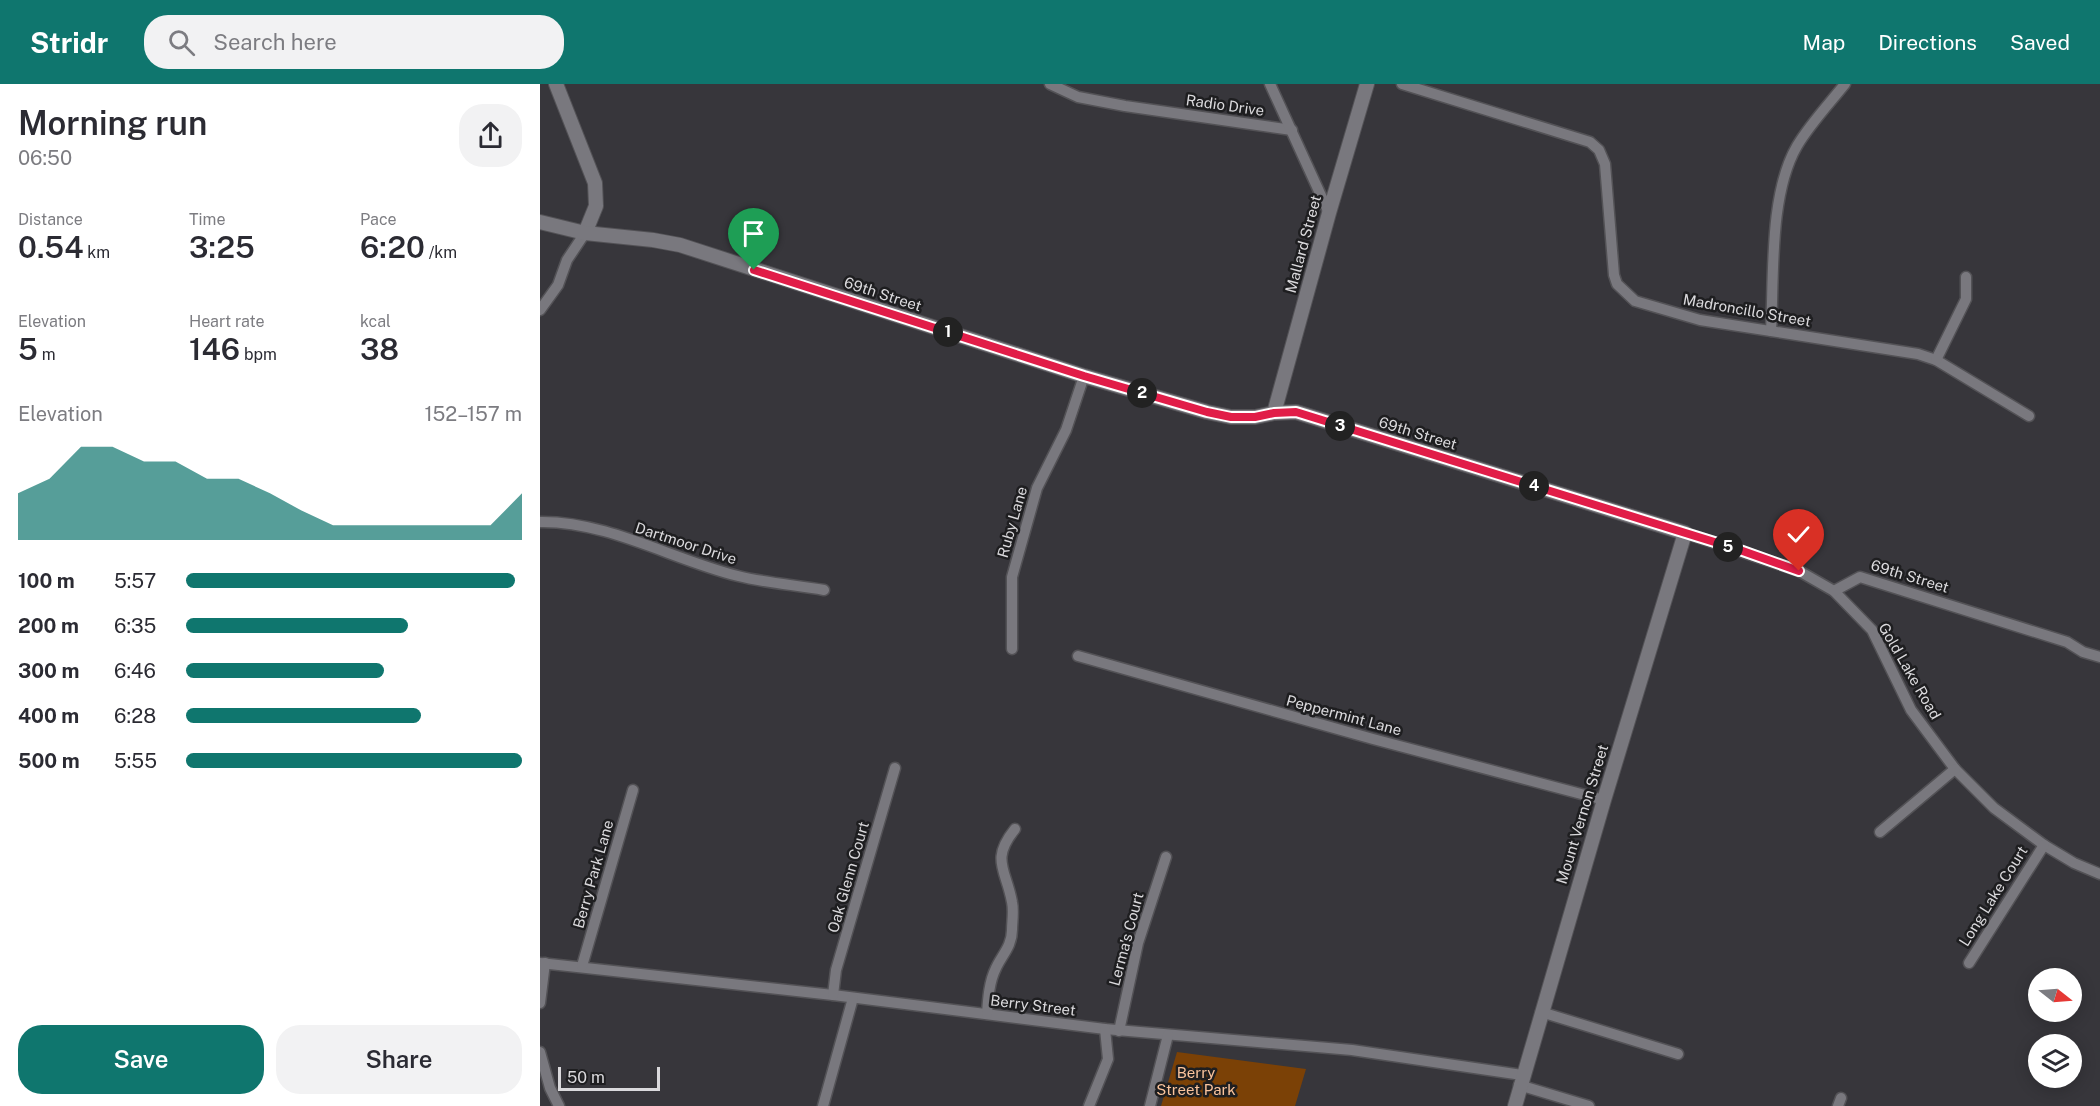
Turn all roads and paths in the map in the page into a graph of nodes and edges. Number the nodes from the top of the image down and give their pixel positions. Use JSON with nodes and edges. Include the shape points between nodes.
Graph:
{"nodes":[{"id":1,"x":556,"y":84,"type":"edge"},
{"id":2,"x":1050,"y":84,"type":"edge"},
{"id":3,"x":1270,"y":84,"type":"edge"},
{"id":4,"x":1367,"y":84,"type":"edge"},
{"id":5,"x":1401,"y":84,"type":"edge"},
{"id":6,"x":1845,"y":84,"type":"edge"},
{"id":7,"x":1292,"y":129,"type":"junction"},
{"id":8,"x":1329,"y":213,"type":"junction"},
{"id":9,"x":540,"y":222,"type":"edge"},
{"id":10,"x":585,"y":233,"type":"junction"},
{"id":11,"x":1966,"y":277,"type":"dead end"},
{"id":12,"x":540,"y":310,"type":"edge"},
{"id":13,"x":1771,"y":331,"type":"junction"},
{"id":14,"x":1936,"y":360,"type":"junction"},
{"id":15,"x":1084,"y":376,"type":"junction"},
{"id":16,"x":1274,"y":413,"type":"junction"},
{"id":17,"x":2029,"y":416,"type":"dead end"},
{"id":18,"x":540,"y":522,"type":"edge"},
{"id":19,"x":1684,"y":533,"type":"junction"},
{"id":20,"x":824,"y":590,"type":"dead end"},
{"id":21,"x":1833,"y":591,"type":"junction"},
{"id":22,"x":1012,"y":649,"type":"dead end"},
{"id":23,"x":1078,"y":656,"type":"dead end"},
{"id":24,"x":2100,"y":657,"type":"edge"},
{"id":25,"x":895,"y":768,"type":"dead end"},
{"id":26,"x":1955,"y":769,"type":"junction"},
{"id":27,"x":633,"y":790,"type":"dead end"},
{"id":28,"x":1604,"y":800,"type":"junction"},
{"id":29,"x":1015,"y":829,"type":"dead end"},
{"id":30,"x":1880,"y":832,"type":"dead end"},
{"id":31,"x":2044,"y":844,"type":"junction"},
{"id":32,"x":1166,"y":857,"type":"dead end"},
{"id":33,"x":2100,"y":874,"type":"edge"},
{"id":34,"x":542,"y":963,"type":"edge"},
{"id":35,"x":1969,"y":963,"type":"dead end"},
{"id":36,"x":582,"y":966,"type":"junction"},
{"id":37,"x":833,"y":995,"type":"junction"},
{"id":38,"x":854,"y":998,"type":"junction"},
{"id":39,"x":540,"y":1003,"type":"edge"},
{"id":40,"x":1541,"y":1012,"type":"junction"},
{"id":41,"x":987,"y":1014,"type":"junction"},
{"id":42,"x":1105,"y":1029,"type":"junction"},
{"id":43,"x":1119,"y":1031,"type":"junction"},
{"id":44,"x":1168,"y":1035,"type":"junction"},
{"id":45,"x":540,"y":1052,"type":"edge"},
{"id":46,"x":1678,"y":1054,"type":"dead end"},
{"id":47,"x":1521,"y":1080,"type":"junction"},
{"id":48,"x":559,"y":1106,"type":"edge"},
{"id":49,"x":823,"y":1106,"type":"edge"},
{"id":50,"x":1089,"y":1106,"type":"edge"},
{"id":51,"x":1150,"y":1106,"type":"edge"},
{"id":52,"x":1515,"y":1106,"type":"edge"},
{"id":53,"x":1589,"y":1106,"type":"edge"}],
"edges":[{"from":1,"to":10,"type":"street","via":[[595,183],[596,206]]},
{"from":2,"to":7,"type":"street","name":"Radio Drive","via":[[1101,102]]},
{"from":3,"to":7,"type":"street"},
{"from":4,"to":8,"type":"street","name":"Mallard Street"},
{"from":5,"to":13,"type":"street","name":"Madroncillo Street","via":[[1590,142],[1605,164],[1617,284],[1635,301],[1700,320]]},
{"from":6,"to":13,"type":"street","via":[[1797,146],[1783,177],[1777,211]]},
{"from":7,"to":8,"type":"street"},
{"from":8,"to":16,"type":"street","name":"Mallard Street"},
{"from":9,"to":10,"type":"street","name":"69th Street"},
{"from":10,"to":12,"type":"street","via":[[567,260],[555,291]]},
{"from":10,"to":15,"type":"street","name":"69th Street","via":[[680,245]]},
{"from":11,"to":14,"type":"street","via":[[1966,299]]},
{"from":13,"to":14,"type":"street","name":"Madroncillo Street"},
{"from":14,"to":17,"type":"street","name":"Madroncillo Street"},
{"from":15,"to":16,"type":"street","name":"69th Street","via":[[1231,417]]},
{"from":15,"to":22,"type":"street","name":"Ruby Lane","via":[[1066,430],[1036,488],[1012,577]]},
{"from":16,"to":19,"type":"street","name":"69th Street","via":[[1296,412]]},
{"from":18,"to":20,"type":"street","name":"Dartmoor Drive","via":[[595,529],[738,576]]},
{"from":19,"to":21,"type":"street","name":"69th Street","via":[[1799,571]]},
{"from":19,"to":28,"type":"street","name":"Mount Vernon Street"},
{"from":21,"to":24,"type":"street","name":"69th Street","via":[[1860,578],[2067,642]]},
{"from":21,"to":26,"type":"street","name":"Gold Lake Road","via":[[1872,630],[1911,710]]},
{"from":23,"to":28,"type":"street","name":"Peppermint Lane"},
{"from":25,"to":37,"type":"street","name":"Oak Glenn Court","via":[[836,970]]},
{"from":26,"to":30,"type":"street"},
{"from":26,"to":31,"type":"street","name":"Gold Lake Road","via":[[1994,808]]},
{"from":27,"to":36,"type":"street","name":"Berry Park Lane"},
{"from":28,"to":40,"type":"street","name":"Mount Vernon Street"},
{"from":29,"to":41,"type":"street","via":[[1001,853],[1012,904],[1012,934],[1007,952],[995,969]]},
{"from":31,"to":33,"type":"street","name":"Gold Lake Road"},
{"from":31,"to":35,"type":"street","name":"Long Lake Court"},
{"from":32,"to":43,"type":"street","name":"Lerma's Court","via":[[1138,943]]},
{"from":34,"to":36,"type":"street","name":"Berry Street"},
{"from":34,"to":39,"type":"street"},
{"from":36,"to":37,"type":"street","name":"Berry Street"},
{"from":37,"to":38,"type":"street","name":"Berry Street"},
{"from":38,"to":41,"type":"street","name":"Berry Street"},
{"from":38,"to":49,"type":"street"},
{"from":40,"to":46,"type":"street"},
{"from":40,"to":47,"type":"street","name":"Mount Vernon Street"},
{"from":41,"to":42,"type":"street","name":"Berry Street"},
{"from":42,"to":43,"type":"street","name":"Berry Street"},
{"from":42,"to":50,"type":"street","via":[[1108,1059]]},
{"from":43,"to":44,"type":"street","name":"Berry Street"},
{"from":44,"to":47,"type":"street","name":"Berry Street","via":[[1352,1050]]},
{"from":44,"to":51,"type":"street"},
{"from":45,"to":48,"type":"street"},
{"from":47,"to":52,"type":"street","name":"Mount Vernon Street"},
{"from":47,"to":53,"type":"street","name":"Berry Street"}]}
